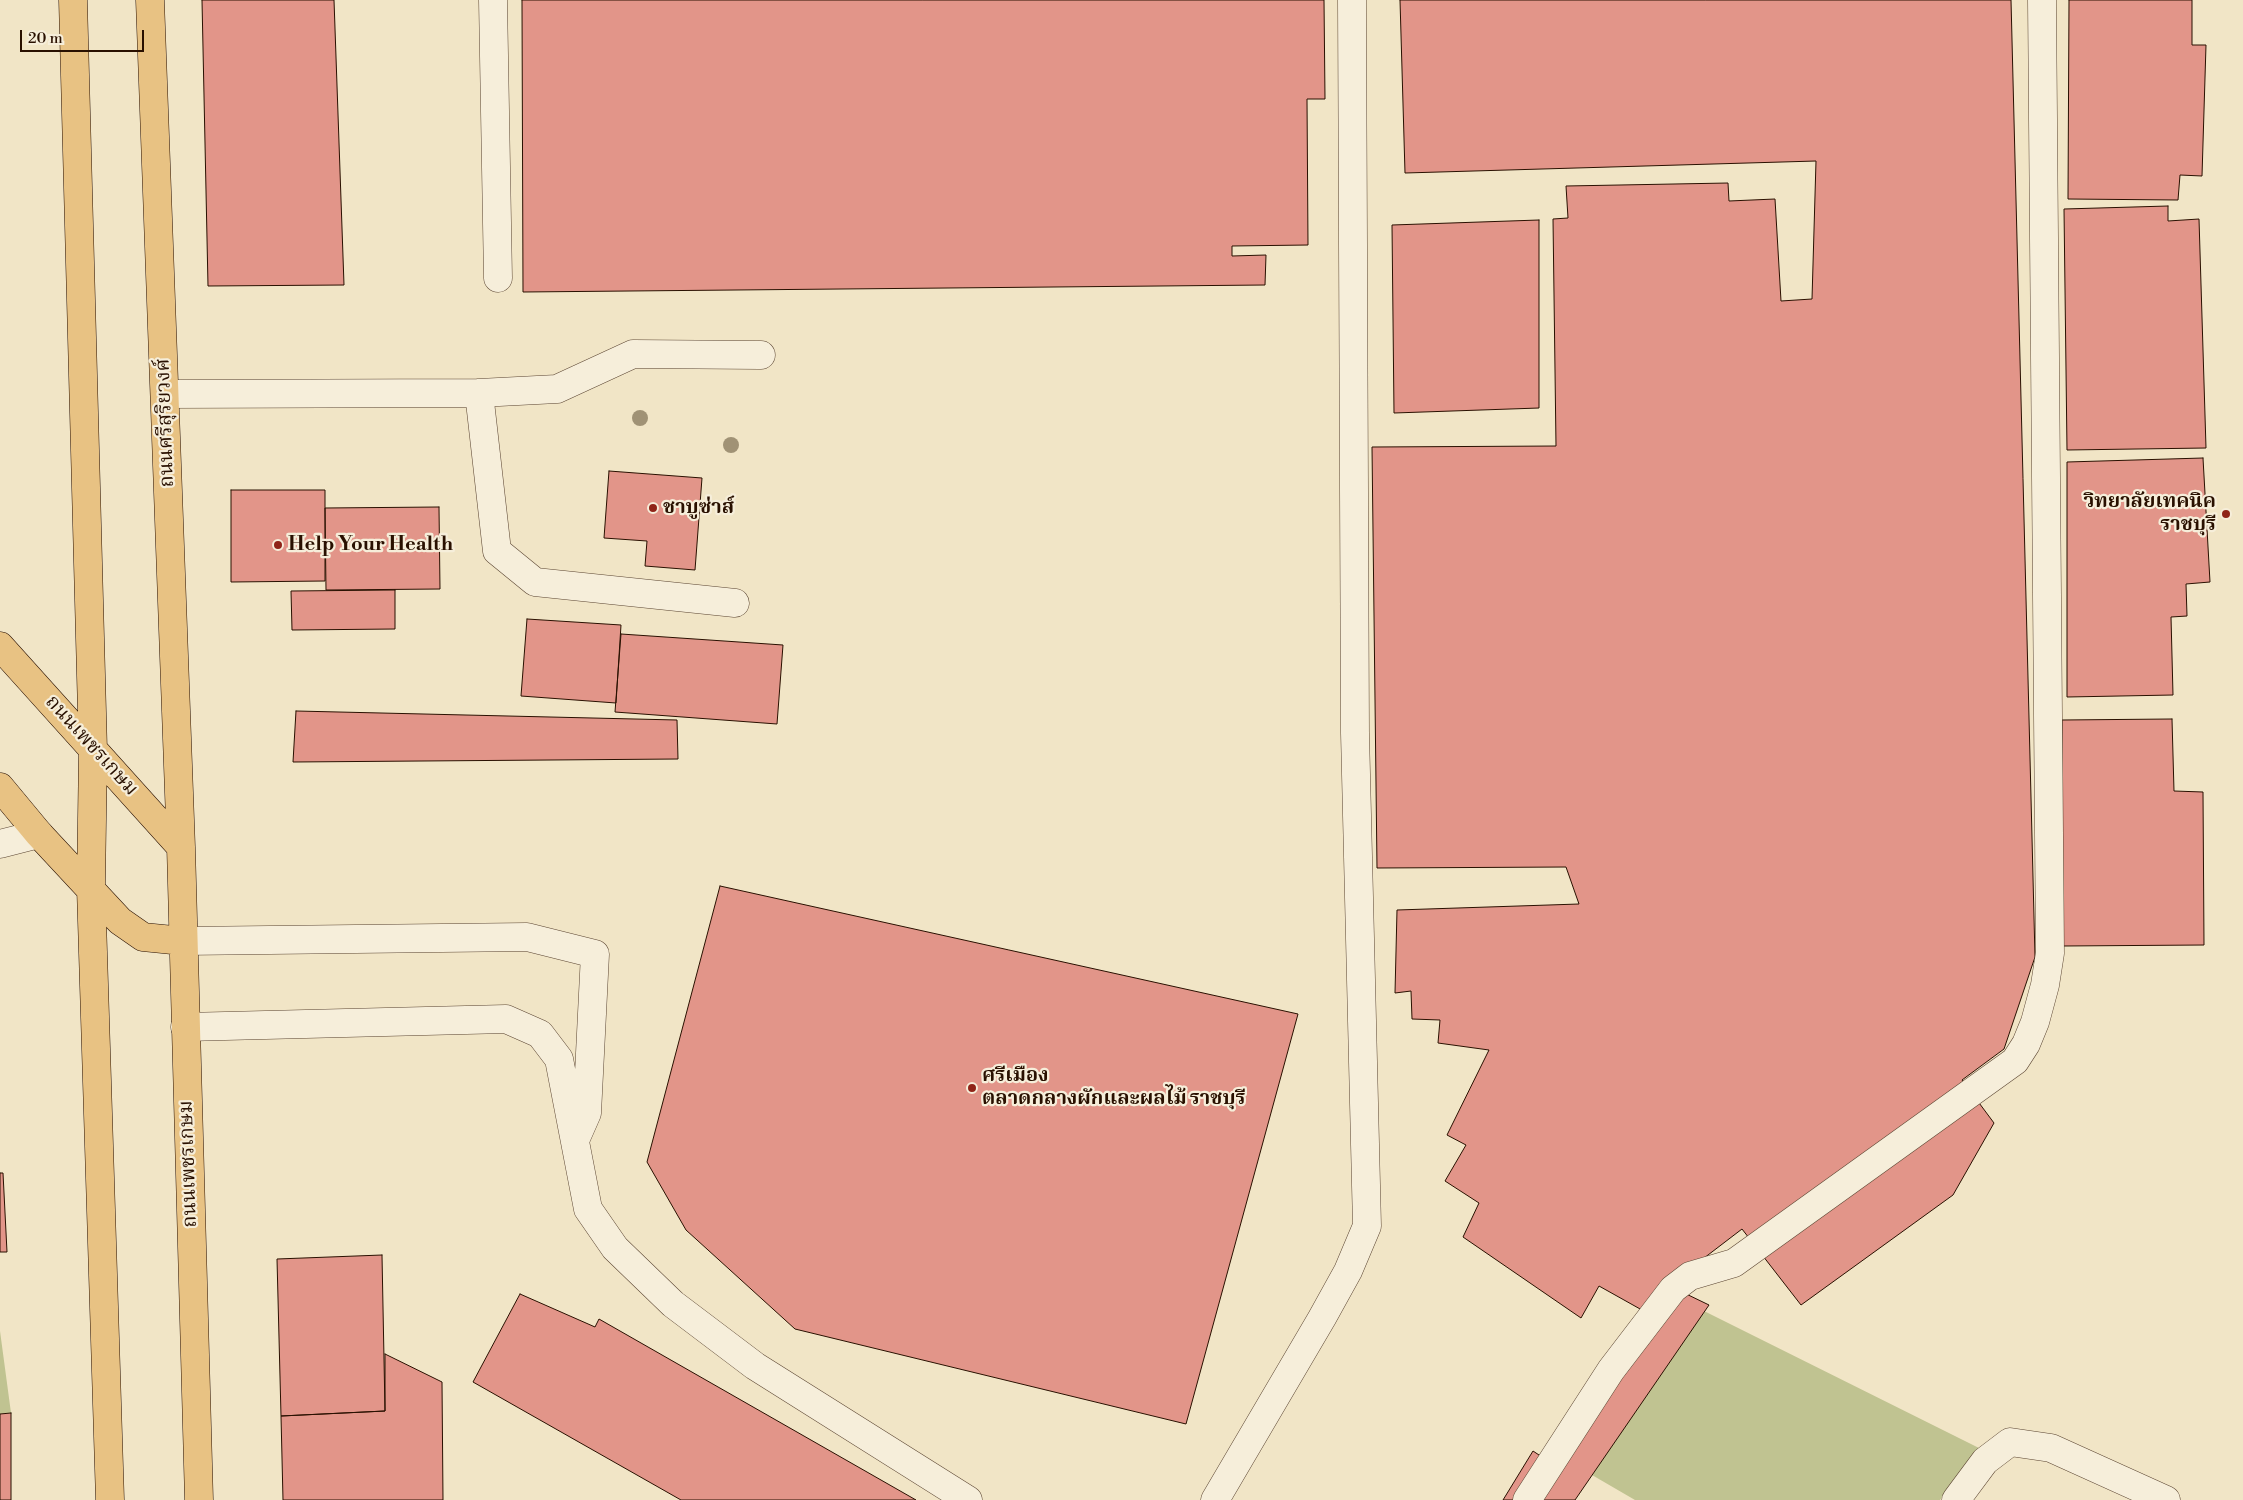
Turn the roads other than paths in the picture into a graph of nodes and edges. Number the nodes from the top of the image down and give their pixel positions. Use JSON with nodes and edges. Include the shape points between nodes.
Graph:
{"nodes":[{"id":1,"x":73,"y":0,"type":"edge"},
{"id":2,"x":150,"y":0,"type":"edge"},
{"id":3,"x":493,"y":0,"type":"edge"},
{"id":4,"x":1352,"y":0,"type":"edge"},
{"id":5,"x":2042,"y":0,"type":"edge"},
{"id":6,"x":498,"y":278,"type":"dead end"},
{"id":7,"x":761,"y":355,"type":"dead end"},
{"id":8,"x":479,"y":393,"type":"junction"},
{"id":9,"x":166,"y":394,"type":"junction"},
{"id":10,"x":735,"y":603,"type":"dead end"},
{"id":11,"x":0,"y":646,"type":"edge"},
{"id":12,"x":93,"y":750,"type":"junction"},
{"id":13,"x":0,"y":787,"type":"edge"},
{"id":14,"x":39,"y":834,"type":"junction"},
{"id":15,"x":0,"y":844,"type":"edge"},
{"id":16,"x":182,"y":846,"type":"junction"},
{"id":17,"x":91,"y":888,"type":"junction"},
{"id":18,"x":183,"y":941,"type":"junction"},
{"id":19,"x":186,"y":1027,"type":"junction"},
{"id":20,"x":576,"y":1139,"type":"junction"},
{"id":21,"x":110,"y":1500,"type":"edge"},
{"id":22,"x":199,"y":1500,"type":"edge"},
{"id":23,"x":968,"y":1500,"type":"edge"},
{"id":24,"x":1215,"y":1500,"type":"edge"},
{"id":25,"x":1527,"y":1500,"type":"edge"},
{"id":26,"x":1956,"y":1500,"type":"edge"},
{"id":27,"x":2166,"y":1500,"type":"edge"}],
"edges":[{"from":1,"to":12,"type":"main road"},
{"from":2,"to":9,"type":"main road","name":"ถนนศรีสุริยวงศ์"},
{"from":3,"to":6,"type":"street"},
{"from":4,"to":24,"type":"street","via":[[1355,733],[1368,1226],[1322,1318]]},
{"from":5,"to":25,"type":"street","via":[[2050,953],[2034,1022],[2026,1044],[2015,1060],[1734,1263],[1690,1276],[1673,1289],[1611,1370]]},
{"from":7,"to":8,"type":"street","via":[[633,354],[557,389]]},
{"from":8,"to":9,"type":"street"},
{"from":8,"to":10,"type":"street","via":[[497,551],[535,582]]},
{"from":9,"to":16,"type":"main road","name":"ถนนศรีสุริยวงศ์"},
{"from":11,"to":12,"type":"main road","name":"ถนนเพชรเกษม"},
{"from":12,"to":16,"type":"main road","name":"ถนนเพชรเกษม"},
{"from":12,"to":17,"type":"main road"},
{"from":13,"to":14,"type":"main road"},
{"from":14,"to":15,"type":"street"},
{"from":14,"to":17,"type":"main road"},
{"from":16,"to":18,"type":"main road","name":"ถนนศรีสุริยวงศ์"},
{"from":17,"to":18,"type":"main road","via":[[120,921],[143,937]]},
{"from":17,"to":21,"type":"main road"},
{"from":18,"to":19,"type":"main road","name":"ถนนเพชรเกษม"},
{"from":18,"to":20,"type":"street","via":[[527,937],[595,954],[587,1114]]},
{"from":19,"to":20,"type":"street","via":[[506,1019],[540,1034],[559,1059]]},
{"from":19,"to":22,"type":"main road","name":"ถนนเพชรเกษม"},
{"from":20,"to":23,"type":"street","via":[[588,1209],[615,1248],[672,1304],[755,1366]]},
{"from":26,"to":27,"type":"street","via":[[1985,1461],[2010,1442],[2051,1448]]}]}
